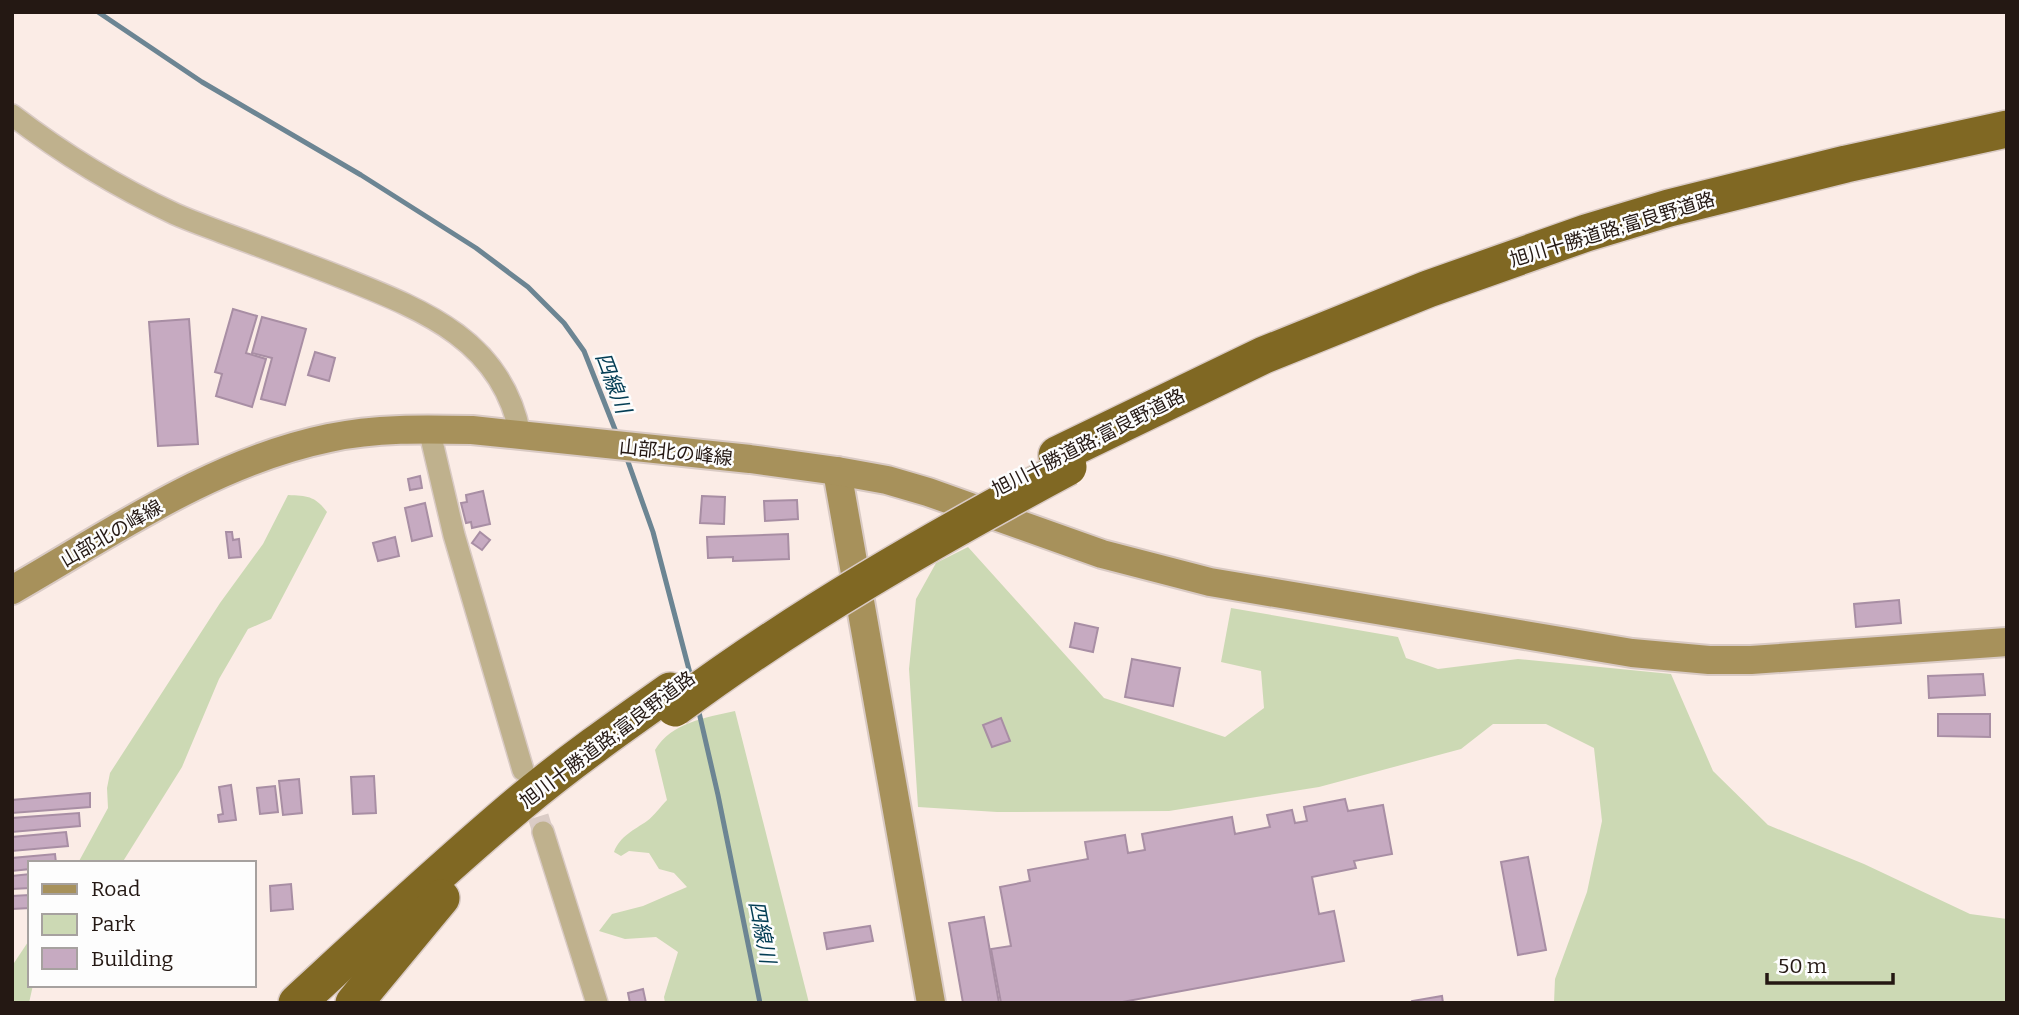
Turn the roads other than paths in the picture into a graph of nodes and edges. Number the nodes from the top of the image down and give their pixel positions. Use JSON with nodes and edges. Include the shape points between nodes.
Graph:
{"nodes":[{"id":1,"x":12,"y":115,"type":"edge"},
{"id":2,"x":2007,"y":129,"type":"edge"},
{"id":3,"x":2007,"y":153,"type":"edge"},
{"id":4,"x":1671,"y":217,"type":"junction"},
{"id":5,"x":429,"y":429,"type":"junction"},
{"id":6,"x":520,"y":434,"type":"junction"},
{"id":7,"x":837,"y":471,"type":"junction"},
{"id":8,"x":12,"y":590,"type":"edge"},
{"id":9,"x":2007,"y":642,"type":"edge"},
{"id":10,"x":523,"y":769,"type":"tunnel mouth"},
{"id":11,"x":542,"y":832,"type":"tunnel mouth"},
{"id":12,"x":435,"y":890,"type":"junction"},
{"id":13,"x":268,"y":1003,"type":"edge"},
{"id":14,"x":297,"y":1003,"type":"edge"},
{"id":15,"x":325,"y":1003,"type":"edge"},
{"id":16,"x":354,"y":1003,"type":"edge"},
{"id":17,"x":597,"y":1003,"type":"edge"},
{"id":18,"x":931,"y":1003,"type":"edge"}],
"edges":[{"from":1,"to":6,"type":"street","via":[[72,158],[177,214],[386,295],[433,318],[472,345],[497,374],[516,411]]},
{"from":2,"to":4,"type":"highway","name":"旭川十勝道路;富良野道路","via":[[1846,164]]},
{"from":3,"to":4,"type":"highway","name":"旭川十勝道路;富良野道路"},
{"from":4,"to":12,"type":"highway","name":"旭川十勝道路;富良野道路","via":[[1428,289],[1264,355],[902,541],[801,603],[672,699],[609,733],[531,794]]},
{"from":5,"to":6,"type":"main road","name":"山部北の峰線"},
{"from":5,"to":8,"type":"main road","name":"山部北の峰線","via":[[328,438],[254,460],[211,477]]},
{"from":5,"to":10,"type":"street","via":[[454,535]]},
{"from":6,"to":7,"type":"main road","name":"山部北の峰線"},
{"from":7,"to":9,"type":"main road","name":"山部北の峰線","via":[[928,492],[1102,554],[1210,582],[1633,653],[1751,660]]},
{"from":7,"to":18,"type":"main road"},
{"from":11,"to":17,"type":"street"},
{"from":12,"to":13,"type":"highway"},
{"from":12,"to":14,"type":"highway","name":"旭川十勝道路;富良野道路"},
{"from":12,"to":15,"type":"highway","name":"旭川十勝道路;富良野道路"},
{"from":12,"to":16,"type":"highway"}]}
